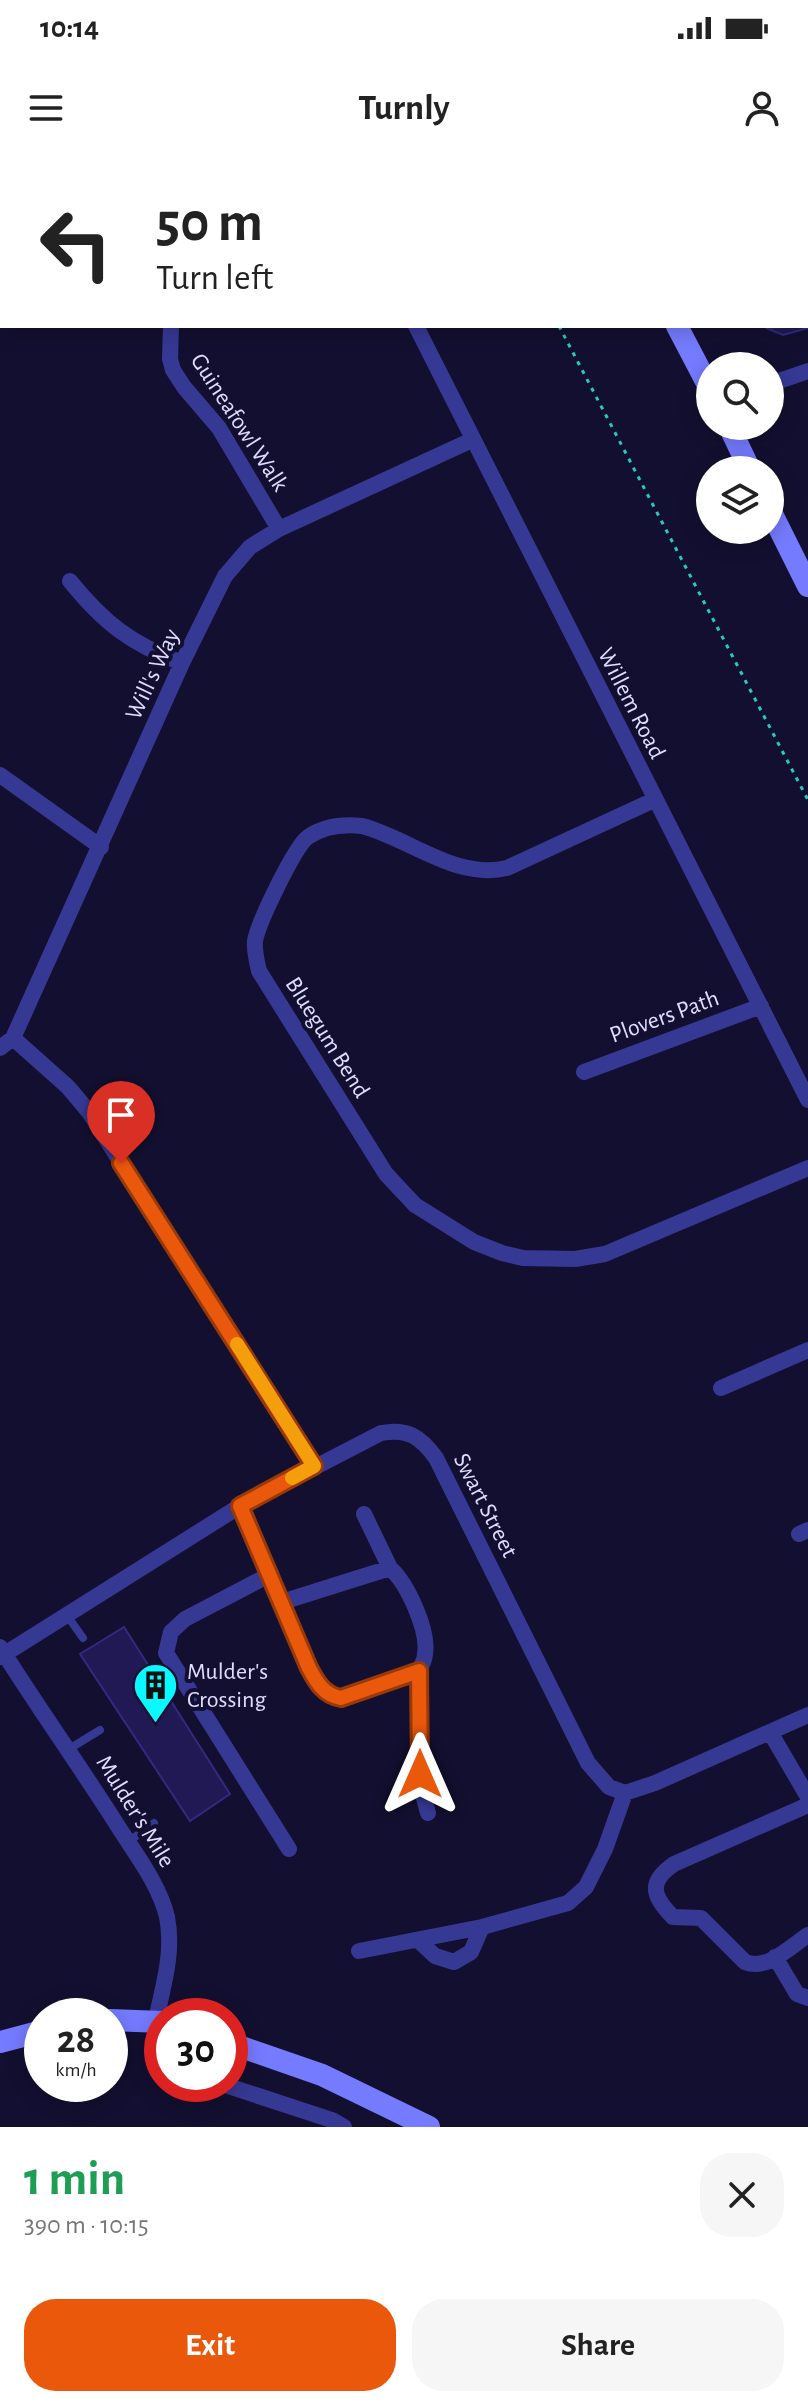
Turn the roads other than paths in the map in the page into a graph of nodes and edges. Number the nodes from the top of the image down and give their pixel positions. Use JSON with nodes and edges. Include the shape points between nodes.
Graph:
{"nodes":[{"id":1,"x":417,"y":328,"type":"edge"},
{"id":2,"x":678,"y":328,"type":"edge"},
{"id":3,"x":171,"y":333,"type":"edge"},
{"id":4,"x":696,"y":362,"type":"edge"},
{"id":5,"x":808,"y":371,"type":"edge"},
{"id":6,"x":784,"y":379,"type":"edge"},
{"id":7,"x":472,"y":440,"type":"junction"},
{"id":8,"x":279,"y":529,"type":"junction"},
{"id":9,"x":784,"y":538,"type":"edge"},
{"id":10,"x":70,"y":581,"type":"dead end"},
{"id":11,"x":808,"y":586,"type":"edge"},
{"id":12,"x":182,"y":663,"type":"junction"},
{"id":13,"x":0,"y":775,"type":"edge"},
{"id":14,"x":654,"y":800,"type":"junction"},
{"id":15,"x":101,"y":847,"type":"junction"},
{"id":16,"x":761,"y":1006,"type":"junction"},
{"id":17,"x":7,"y":1043,"type":"edge"},
{"id":18,"x":584,"y":1072,"type":"dead end"},
{"id":19,"x":808,"y":1100,"type":"edge"},
{"id":20,"x":808,"y":1168,"type":"edge"},
{"id":21,"x":808,"y":1350,"type":"edge"},
{"id":22,"x":721,"y":1388,"type":"dead end"},
{"id":23,"x":314,"y":1466,"type":"junction"},
{"id":24,"x":240,"y":1506,"type":"junction"},
{"id":25,"x":364,"y":1514,"type":"dead end"},
{"id":26,"x":390,"y":1568,"type":"junction"},
{"id":27,"x":271,"y":1574,"type":"junction"},
{"id":28,"x":282,"y":1602,"type":"junction"},
{"id":29,"x":66,"y":1614,"type":"junction"},
{"id":30,"x":83,"y":1638,"type":"dead end"},
{"id":31,"x":2,"y":1653,"type":"edge"},
{"id":32,"x":419,"y":1671,"type":"junction"},
{"id":33,"x":808,"y":1715,"type":"edge"},
{"id":34,"x":100,"y":1730,"type":"dead end"},
{"id":35,"x":770,"y":1732,"type":"junction"},
{"id":36,"x":69,"y":1749,"type":"junction"},
{"id":37,"x":625,"y":1793,"type":"junction"},
{"id":38,"x":808,"y":1797,"type":"edge"},
{"id":39,"x":808,"y":1805,"type":"edge"},
{"id":40,"x":428,"y":1813,"type":"dead end"},
{"id":41,"x":154,"y":1823,"type":"dead end"},
{"id":42,"x":128,"y":1842,"type":"junction"},
{"id":43,"x":289,"y":1849,"type":"dead end"},
{"id":44,"x":482,"y":1927,"type":"junction"},
{"id":45,"x":808,"y":1935,"type":"edge"},
{"id":46,"x":419,"y":1941,"type":"junction"},
{"id":47,"x":359,"y":1951,"type":"dead end"},
{"id":48,"x":775,"y":1957,"type":"junction"},
{"id":49,"x":162,"y":1998,"type":"edge"},
{"id":50,"x":808,"y":1998,"type":"edge"},
{"id":51,"x":24,"y":2036,"type":"edge"},
{"id":52,"x":0,"y":2042,"type":"edge"},
{"id":53,"x":248,"y":2049,"type":"edge"},
{"id":54,"x":248,"y":2094,"type":"edge"},
{"id":55,"x":333,"y":2125,"type":"edge"},
{"id":56,"x":429,"y":2127,"type":"edge"}],
"edges":[{"from":1,"to":7,"type":"street","name":"Willem Road"},
{"from":2,"to":4,"type":"street"},
{"from":3,"to":8,"type":"street","name":"Guineafowl Walk","via":[[173,370],[219,428]]},
{"from":5,"to":6,"type":"street"},
{"from":7,"to":8,"type":"street","name":"Will's Way"},
{"from":7,"to":14,"type":"street","name":"Willem Road"},
{"from":8,"to":12,"type":"street","name":"Will's Way","via":[[250,547],[225,576]]},
{"from":9,"to":11,"type":"street"},
{"from":10,"to":12,"type":"street","via":[[116,630]]},
{"from":12,"to":15,"type":"street","name":"Will's Way"},
{"from":13,"to":15,"type":"street"},
{"from":14,"to":16,"type":"street","name":"Willem Road"},
{"from":14,"to":20,"type":"street","name":"Bluegum Bend","via":[[488,872],[465,869],[362,826],[324,829],[300,844],[261,921],[255,941],[259,971],[399,1190],[439,1222],[502,1253],[575,1259],[605,1254]]},
{"from":15,"to":17,"type":"street","name":"Will's Way"},
{"from":16,"to":18,"type":"street","name":"Plovers Path"},
{"from":16,"to":19,"type":"street","name":"Willem Road"},
{"from":17,"to":23,"type":"street","via":[[68,1087],[89,1112]]},
{"from":21,"to":22,"type":"street"},
{"from":23,"to":24,"type":"street","name":"Swart Street"},
{"from":23,"to":37,"type":"street","name":"Swart Street","via":[[397,1430],[431,1452],[588,1763],[609,1787]]},
{"from":24,"to":27,"type":"street"},
{"from":24,"to":29,"type":"street","name":"Swart Street"},
{"from":25,"to":26,"type":"street"},
{"from":26,"to":28,"type":"street"},
{"from":26,"to":32,"type":"street","via":[[403,1582],[425,1637]]},
{"from":27,"to":28,"type":"street"},
{"from":27,"to":43,"type":"street","via":[[185,1619],[171,1632],[166,1653]]},
{"from":28,"to":32,"type":"street","via":[[309,1668],[331,1696],[341,1698]]},
{"from":29,"to":30,"type":"lane"},
{"from":29,"to":31,"type":"street","name":"Swart Street"},
{"from":31,"to":36,"type":"street","name":"Mulder's Mile"},
{"from":32,"to":40,"type":"street","via":[[420,1783]]},
{"from":33,"to":35,"type":"street"},
{"from":34,"to":36,"type":"lane"},
{"from":35,"to":37,"type":"street"},
{"from":35,"to":38,"type":"street"},
{"from":36,"to":42,"type":"street","name":"Mulder's Mile"},
{"from":37,"to":44,"type":"street","via":[[605,1849],[579,1895],[568,1903]]},
{"from":39,"to":48,"type":"street","via":[[674,1864],[655,1885],[673,1917],[701,1918],[745,1962],[756,1965]]},
{"from":41,"to":42,"type":"lane"},
{"from":42,"to":49,"type":"street","name":"Mulder's Mile","via":[[167,1918]]},
{"from":44,"to":46,"type":"street"},
{"from":44,"to":46,"type":"street","via":[[471,1952],[454,1962],[435,1956]]},
{"from":45,"to":48,"type":"street"},
{"from":46,"to":47,"type":"street"},
{"from":48,"to":50,"type":"street","via":[[797,1994]]},
{"from":51,"to":52,"type":"street"},
{"from":53,"to":56,"type":"street","via":[[322,2075]]},
{"from":54,"to":55,"type":"street"}]}
